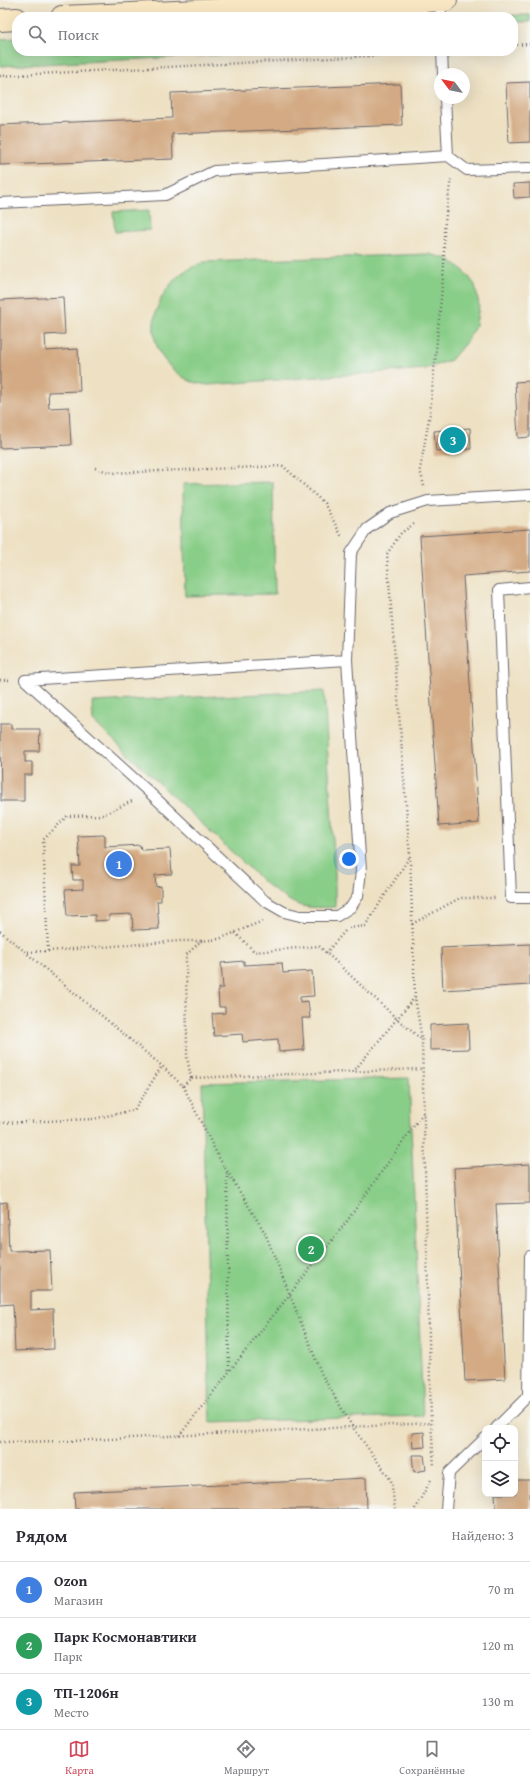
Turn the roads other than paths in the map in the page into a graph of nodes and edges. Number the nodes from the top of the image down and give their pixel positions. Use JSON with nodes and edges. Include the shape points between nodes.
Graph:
{"nodes":[{"id":1,"x":440,"y":0,"type":"edge"},
{"id":2,"x":446,"y":0,"type":"edge"},
{"id":3,"x":173,"y":12,"type":"edge"},
{"id":4,"x":441,"y":12,"type":"edge"},
{"id":5,"x":12,"y":19,"type":"edge"},
{"id":6,"x":0,"y":20,"type":"edge"},
{"id":7,"x":442,"y":56,"type":"edge"},
{"id":8,"x":443,"y":68,"type":"edge"},
{"id":9,"x":446,"y":104,"type":"edge"},
{"id":10,"x":452,"y":159,"type":"junction"},
{"id":11,"x":530,"y":168,"type":"edge"},
{"id":12,"x":0,"y":203,"type":"edge"},
{"id":13,"x":530,"y":495,"type":"edge"},
{"id":14,"x":530,"y":587,"type":"edge"},
{"id":15,"x":347,"y":660,"type":"junction"},
{"id":16,"x":530,"y":898,"type":"edge"},
{"id":17,"x":530,"y":1256,"type":"edge"},
{"id":18,"x":499,"y":1425,"type":"edge"},
{"id":19,"x":482,"y":1441,"type":"edge"},
{"id":20,"x":446,"y":1509,"type":"edge"}],
"edges":[{"from":1,"to":2,"type":"main road"},
{"from":1,"to":3,"type":"main road"},
{"from":1,"to":4,"type":"lane"},
{"from":5,"to":6,"type":"main road"},
{"from":7,"to":8,"type":"lane"},
{"from":9,"to":10,"type":"lane"},
{"from":10,"to":11,"type":"lane","via":[[467,170]]},
{"from":10,"to":12,"type":"lane","via":[[214,171],[165,195]]},
{"from":13,"to":15,"type":"lane","via":[[428,501],[390,513],[367,529],[351,553]]},
{"from":14,"to":16,"type":"lane","via":[[499,590],[511,898]]},
{"from":15,"to":15,"type":"lane","via":[[361,871],[358,896],[351,908],[337,916],[300,916],[284,912],[265,901],[25,680]]},
{"from":17,"to":18,"type":"lane","via":[[528,1396]]},
{"from":19,"to":20,"type":"lane","via":[[449,1473]]}]}
